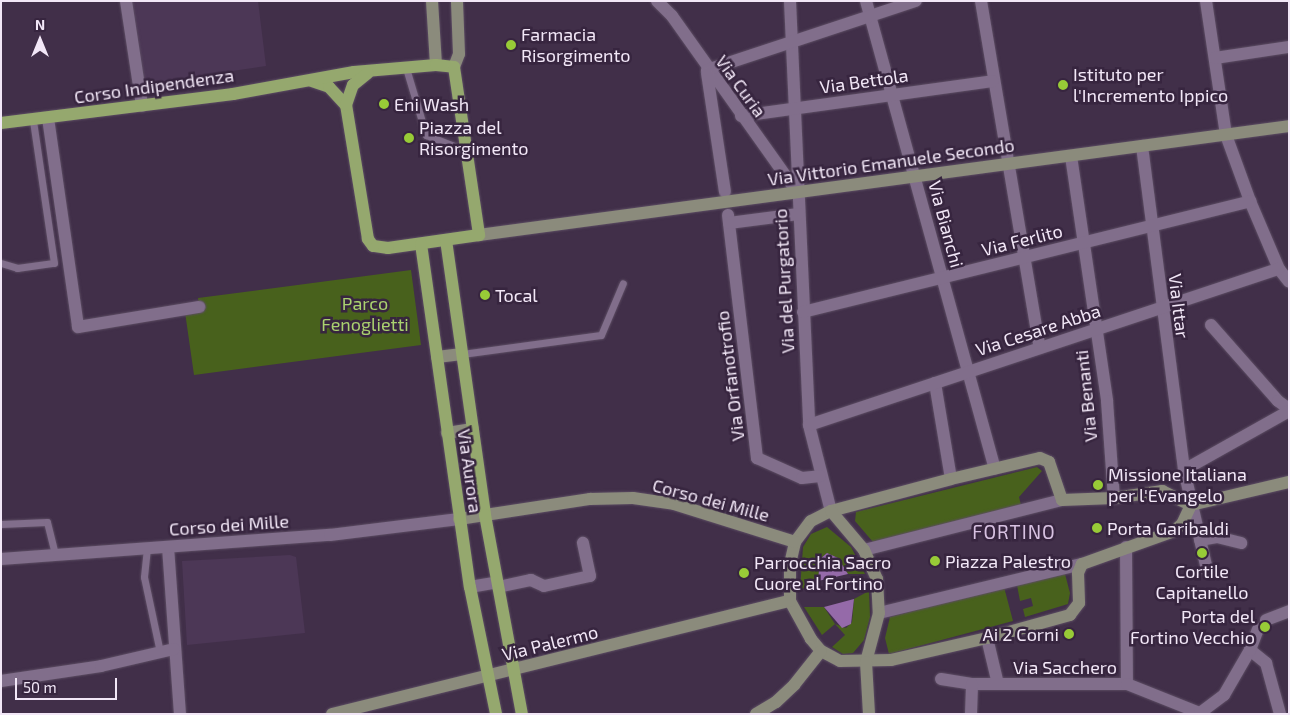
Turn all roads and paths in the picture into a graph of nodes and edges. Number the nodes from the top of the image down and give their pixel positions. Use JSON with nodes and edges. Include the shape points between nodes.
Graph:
{"nodes":[{"id":1,"x":126,"y":1,"type":"edge"},
{"id":2,"x":432,"y":1,"type":"edge"},
{"id":3,"x":457,"y":1,"type":"edge"},
{"id":4,"x":657,"y":1,"type":"edge"},
{"id":5,"x":674,"y":1,"type":"edge"},
{"id":6,"x":790,"y":1,"type":"edge"},
{"id":7,"x":866,"y":1,"type":"edge"},
{"id":8,"x":916,"y":1,"type":"edge"},
{"id":9,"x":981,"y":1,"type":"edge"},
{"id":10,"x":1206,"y":1,"type":"edge"},
{"id":11,"x":672,"y":16,"type":"junction"},
{"id":12,"x":870,"y":16,"type":"junction"},
{"id":13,"x":792,"y":41,"type":"junction"},
{"id":14,"x":1289,"y":47,"type":"edge"},
{"id":15,"x":1214,"y":58,"type":"junction"},
{"id":16,"x":436,"y":65,"type":"junction"},
{"id":17,"x":454,"y":67,"type":"junction"},
{"id":18,"x":406,"y":68,"type":"junction"},
{"id":19,"x":707,"y":70,"type":"junction"},
{"id":20,"x":368,"y":73,"type":"junction"},
{"id":21,"x":993,"y":80,"type":"junction"},
{"id":22,"x":312,"y":81,"type":"junction"},
{"id":23,"x":892,"y":95,"type":"junction"},
{"id":24,"x":346,"y":105,"type":"junction"},
{"id":25,"x":142,"y":106,"type":"junction"},
{"id":26,"x":796,"y":108,"type":"junction"},
{"id":27,"x":740,"y":116,"type":"junction"},
{"id":28,"x":48,"y":118,"type":"junction"},
{"id":29,"x":33,"y":120,"type":"junction"},
{"id":30,"x":1,"y":123,"type":"edge"},
{"id":31,"x":1289,"y":126,"type":"edge"},
{"id":32,"x":1226,"y":135,"type":"junction"},
{"id":33,"x":1142,"y":146,"type":"junction"},
{"id":34,"x":467,"y":151,"type":"junction"},
{"id":35,"x":1072,"y":156,"type":"junction"},
{"id":36,"x":1006,"y":164,"type":"junction"},
{"id":37,"x":915,"y":178,"type":"junction"},
{"id":38,"x":725,"y":192,"type":"dead end"},
{"id":39,"x":796,"y":192,"type":"junction"},
{"id":40,"x":1250,"y":201,"type":"junction"},
{"id":41,"x":798,"y":214,"type":"junction"},
{"id":42,"x":1152,"y":226,"type":"junction"},
{"id":43,"x":479,"y":235,"type":"junction"},
{"id":44,"x":446,"y":240,"type":"junction"},
{"id":45,"x":1084,"y":243,"type":"junction"},
{"id":46,"x":421,"y":244,"type":"junction"},
{"id":47,"x":1024,"y":257,"type":"junction"},
{"id":48,"x":1,"y":263,"type":"edge"},
{"id":49,"x":1279,"y":269,"type":"junction"},
{"id":50,"x":942,"y":278,"type":"junction"},
{"id":51,"x":1289,"y":282,"type":"edge"},
{"id":52,"x":623,"y":283,"type":"dead end"},
{"id":53,"x":199,"y":307,"type":"dead end"},
{"id":54,"x":1161,"y":308,"type":"junction"},
{"id":55,"x":802,"y":312,"type":"junction"},
{"id":56,"x":1211,"y":324,"type":"dead end"},
{"id":57,"x":1096,"y":330,"type":"junction"},
{"id":58,"x":1040,"y":348,"type":"junction"},
{"id":59,"x":462,"y":354,"type":"junction"},
{"id":60,"x":437,"y":357,"type":"junction"},
{"id":61,"x":967,"y":372,"type":"junction"},
{"id":62,"x":935,"y":383,"type":"junction"},
{"id":63,"x":1289,"y":410,"type":"edge"},
{"id":64,"x":808,"y":425,"type":"junction"},
{"id":65,"x":473,"y":428,"type":"junction"},
{"id":66,"x":447,"y":433,"type":"junction"},
{"id":67,"x":993,"y":463,"type":"junction"},
{"id":68,"x":1184,"y":470,"type":"junction"},
{"id":69,"x":950,"y":473,"type":"junction"},
{"id":70,"x":820,"y":476,"type":"junction"},
{"id":71,"x":1289,"y":482,"type":"edge"},
{"id":72,"x":1114,"y":498,"type":"junction"},
{"id":73,"x":1062,"y":500,"type":"junction"},
{"id":74,"x":1197,"y":504,"type":"junction"},
{"id":75,"x":831,"y":511,"type":"junction"},
{"id":76,"x":485,"y":515,"type":"junction"},
{"id":77,"x":459,"y":519,"type":"junction"},
{"id":78,"x":1,"y":524,"type":"edge"},
{"id":79,"x":1200,"y":540,"type":"junction"},
{"id":80,"x":795,"y":542,"type":"junction"},
{"id":81,"x":1241,"y":542,"type":"dead end"},
{"id":82,"x":584,"y":544,"type":"dead end"},
{"id":83,"x":168,"y":547,"type":"junction"},
{"id":84,"x":1126,"y":547,"type":"junction"},
{"id":85,"x":147,"y":548,"type":"junction"},
{"id":86,"x":864,"y":550,"type":"junction"},
{"id":87,"x":55,"y":555,"type":"junction"},
{"id":88,"x":1,"y":558,"type":"edge"},
{"id":89,"x":1082,"y":564,"type":"junction"},
{"id":90,"x":1206,"y":570,"type":"dead end"},
{"id":91,"x":497,"y":584,"type":"junction"},
{"id":92,"x":470,"y":587,"type":"junction"},
{"id":93,"x":790,"y":601,"type":"junction"},
{"id":94,"x":1289,"y":611,"type":"edge"},
{"id":95,"x":879,"y":613,"type":"junction"},
{"id":96,"x":989,"y":644,"type":"junction"},
{"id":97,"x":174,"y":649,"type":"junction"},
{"id":98,"x":1250,"y":650,"type":"junction"},
{"id":99,"x":821,"y":651,"type":"junction"},
{"id":100,"x":160,"y":652,"type":"junction"},
{"id":101,"x":866,"y":662,"type":"junction"},
{"id":102,"x":513,"y":670,"type":"junction"},
{"id":103,"x":488,"y":677,"type":"junction"},
{"id":104,"x":941,"y":679,"type":"dead end"},
{"id":105,"x":3,"y":682,"type":"edge"},
{"id":106,"x":972,"y":684,"type":"junction"},
{"id":107,"x":998,"y":684,"type":"junction"},
{"id":108,"x":1127,"y":684,"type":"junction"},
{"id":109,"x":1199,"y":713,"type":"edge"},
{"id":110,"x":180,"y":714,"type":"edge"},
{"id":111,"x":332,"y":714,"type":"edge"},
{"id":112,"x":496,"y":714,"type":"edge"},
{"id":113,"x":522,"y":714,"type":"edge"},
{"id":114,"x":756,"y":714,"type":"edge"},
{"id":115,"x":869,"y":714,"type":"edge"},
{"id":116,"x":971,"y":714,"type":"edge"},
{"id":117,"x":1280,"y":714,"type":"edge"}],
"edges":[{"from":1,"to":25,"type":"street"},
{"from":2,"to":16,"type":"main road"},
{"from":3,"to":17,"type":"main road","via":[[459,54]]},
{"from":4,"to":11,"type":"street","name":"Via Curia"},
{"from":5,"to":11,"type":"street"},
{"from":6,"to":13,"type":"street","name":"Via del Purgatorio"},
{"from":7,"to":12,"type":"street","name":"Via Bianchi"},
{"from":8,"to":12,"type":"street"},
{"from":9,"to":21,"type":"street"},
{"from":10,"to":15,"type":"street"},
{"from":11,"to":19,"type":"street","name":"Via Curia"},
{"from":12,"to":13,"type":"street"},
{"from":12,"to":23,"type":"street","name":"Via Bianchi"},
{"from":13,"to":19,"type":"street"},
{"from":13,"to":26,"type":"street","name":"Via del Purgatorio"},
{"from":14,"to":15,"type":"street"},
{"from":15,"to":32,"type":"street"},
{"from":16,"to":17,"type":"main road","name":"Corso Indipendenza"},
{"from":16,"to":18,"type":"main road","name":"Corso Indipendenza"},
{"from":17,"to":34,"type":"main road"},
{"from":18,"to":20,"type":"main road","name":"Corso Indipendenza"},
{"from":18,"to":34,"type":"lane","via":[[426,135]]},
{"from":19,"to":27,"type":"street","name":"Via Curia"},
{"from":19,"to":38,"type":"street"},
{"from":20,"to":22,"type":"main road","name":"Corso Indipendenza","via":[[323,76]]},
{"from":20,"to":24,"type":"main road","via":[[353,85]]},
{"from":21,"to":23,"type":"street","name":"Via Bettola"},
{"from":21,"to":36,"type":"street"},
{"from":22,"to":24,"type":"main road","via":[[329,87]]},
{"from":22,"to":25,"type":"main road","name":"Corso Indipendenza"},
{"from":23,"to":26,"type":"street","name":"Via Bettola"},
{"from":23,"to":37,"type":"street","name":"Via Bianchi"},
{"from":24,"to":46,"type":"main road","via":[[368,239],[380,248]]},
{"from":25,"to":28,"type":"main road","name":"Corso Indipendenza"},
{"from":26,"to":27,"type":"street","name":"Via Bettola"},
{"from":26,"to":39,"type":"street","name":"Via del Purgatorio"},
{"from":27,"to":39,"type":"street","name":"Via Curia"},
{"from":28,"to":29,"type":"main road","name":"Corso Indipendenza"},
{"from":28,"to":53,"type":"street","via":[[78,328]]},
{"from":29,"to":30,"type":"main road","name":"Corso Indipendenza"},
{"from":29,"to":48,"type":"lane","via":[[54,263],[17,268]]},
{"from":31,"to":32,"type":"main road","name":"Via Vittorio Emanuele Secondo"},
{"from":32,"to":33,"type":"main road","name":"Via Vittorio Emanuele Secondo"},
{"from":32,"to":40,"type":"street"},
{"from":33,"to":35,"type":"main road","name":"Via Vittorio Emanuele Secondo"},
{"from":33,"to":42,"type":"street","name":"Via Ittar"},
{"from":34,"to":43,"type":"main road"},
{"from":35,"to":36,"type":"main road","name":"Via Vittorio Emanuele Secondo"},
{"from":35,"to":45,"type":"street","name":"Via Benanti"},
{"from":36,"to":37,"type":"main road","name":"Via Vittorio Emanuele Secondo"},
{"from":36,"to":47,"type":"street"},
{"from":37,"to":39,"type":"main road","name":"Via Vittorio Emanuele Secondo"},
{"from":37,"to":50,"type":"street","name":"Via Bianchi"},
{"from":39,"to":41,"type":"street","name":"Via del Purgatorio"},
{"from":39,"to":43,"type":"main road","name":"Via Vittorio Emanuele Secondo"},
{"from":40,"to":42,"type":"street","name":"Via Ferlito"},
{"from":40,"to":49,"type":"street"},
{"from":41,"to":55,"type":"street","name":"Via del Purgatorio"},
{"from":41,"to":70,"type":"street","name":"Via Orfanotrofio","via":[[728,219],[757,458],[802,478]]},
{"from":42,"to":45,"type":"street","name":"Via Ferlito"},
{"from":42,"to":54,"type":"street","name":"Via Ittar"},
{"from":43,"to":44,"type":"main road"},
{"from":44,"to":46,"type":"main road"},
{"from":44,"to":59,"type":"main road","name":"Via Aurora"},
{"from":45,"to":47,"type":"street","name":"Via Ferlito"},
{"from":45,"to":57,"type":"street","name":"Via Benanti"},
{"from":46,"to":60,"type":"main road","name":"Via Aurora"},
{"from":47,"to":50,"type":"street","name":"Via Ferlito"},
{"from":47,"to":58,"type":"street"},
{"from":49,"to":51,"type":"street"},
{"from":49,"to":54,"type":"street","name":"Via Cesare Abba"},
{"from":50,"to":55,"type":"street","name":"Via Ferlito"},
{"from":50,"to":61,"type":"street","name":"Via Bianchi"},
{"from":52,"to":59,"type":"lane","via":[[601,335]]},
{"from":54,"to":57,"type":"street","name":"Via Cesare Abba"},
{"from":54,"to":68,"type":"street","name":"Via Ittar"},
{"from":55,"to":64,"type":"street","name":"Via del Purgatorio"},
{"from":56,"to":63,"type":"street"},
{"from":57,"to":58,"type":"street","name":"Via Cesare Abba"},
{"from":57,"to":72,"type":"street","name":"Via Benanti","via":[[1107,401]]},
{"from":58,"to":61,"type":"street","name":"Via Cesare Abba"},
{"from":59,"to":60,"type":"main road"},
{"from":59,"to":65,"type":"main road","name":"Via Aurora"},
{"from":60,"to":66,"type":"main road","name":"Via Aurora"},
{"from":61,"to":62,"type":"street","name":"Via Cesare Abba"},
{"from":61,"to":67,"type":"street","name":"Via Bianchi"},
{"from":62,"to":64,"type":"street","name":"Via Cesare Abba"},
{"from":62,"to":69,"type":"street"},
{"from":63,"to":68,"type":"street"},
{"from":64,"to":70,"type":"street","name":"Via del Purgatorio"},
{"from":65,"to":66,"type":"main road"},
{"from":65,"to":76,"type":"main road","name":"Via Aurora"},
{"from":66,"to":77,"type":"main road","name":"Via Aurora"},
{"from":67,"to":69,"type":"main road"},
{"from":67,"to":73,"type":"main road","via":[[1040,458],[1049,462]]},
{"from":68,"to":74,"type":"street","name":"Via Ittar"},
{"from":69,"to":75,"type":"main road"},
{"from":70,"to":75,"type":"street","name":"Via del Purgatorio"},
{"from":71,"to":74,"type":"main road"},
{"from":72,"to":73,"type":"main road"},
{"from":72,"to":74,"type":"main road","via":[[1162,491]]},
{"from":73,"to":86,"type":"street"},
{"from":74,"to":79,"type":"street","name":"Via Ittar"},
{"from":74,"to":84,"type":"main road","via":[[1174,531]]},
{"from":75,"to":80,"type":"main road","via":[[811,521]]},
{"from":75,"to":86,"type":"main road"},
{"from":76,"to":77,"type":"main road","name":"Corso dei Mille"},
{"from":76,"to":80,"type":"main road","name":"Corso dei Mille","via":[[590,499],[633,498],[674,504]]},
{"from":76,"to":91,"type":"main road","name":"Via Aurora"},
{"from":77,"to":83,"type":"street","name":"Corso dei Mille","via":[[330,536]]},
{"from":77,"to":92,"type":"main road","name":"Via Aurora"},
{"from":78,"to":87,"type":"lane","via":[[48,522]]},
{"from":79,"to":81,"type":"street","via":[[1216,537]]},
{"from":79,"to":90,"type":"street","name":"Via Ittar"},
{"from":80,"to":93,"type":"main road","via":[[790,564]]},
{"from":82,"to":91,"type":"street","via":[[590,576],[544,586],[531,580]]},
{"from":83,"to":85,"type":"street","name":"Corso dei Mille"},
{"from":83,"to":97,"type":"street"},
{"from":84,"to":89,"type":"main road"},
{"from":84,"to":108,"type":"street"},
{"from":85,"to":87,"type":"street","name":"Corso dei Mille"},
{"from":85,"to":100,"type":"lane","via":[[144,577]]},
{"from":86,"to":95,"type":"main road","via":[[877,578]]},
{"from":87,"to":88,"type":"street","name":"Corso dei Mille"},
{"from":89,"to":95,"type":"street"},
{"from":89,"to":96,"type":"main road","via":[[1078,573],[1080,603],[1070,615]]},
{"from":91,"to":92,"type":"street"},
{"from":91,"to":102,"type":"main road","name":"Via Aurora"},
{"from":92,"to":103,"type":"main road","name":"Via Aurora"},
{"from":93,"to":99,"type":"main road","via":[[800,624]]},
{"from":93,"to":102,"type":"main road","name":"Via Palermo"},
{"from":94,"to":98,"type":"street","name":"Via Sacchero","via":[[1262,624]]},
{"from":95,"to":101,"type":"main road"},
{"from":96,"to":101,"type":"main road"},
{"from":96,"to":107,"type":"street"},
{"from":97,"to":100,"type":"street"},
{"from":97,"to":110,"type":"street"},
{"from":98,"to":109,"type":"street","name":"Via Sacchero","via":[[1224,695]]},
{"from":98,"to":117,"type":"street","via":[[1268,669]]},
{"from":99,"to":101,"type":"main road","via":[[840,661]]},
{"from":99,"to":114,"type":"main road","via":[[776,702]]},
{"from":100,"to":105,"type":"street"},
{"from":101,"to":115,"type":"main road"},
{"from":102,"to":103,"type":"main road","name":"Via Palermo"},
{"from":102,"to":113,"type":"main road","name":"Via Aurora"},
{"from":103,"to":111,"type":"main road","name":"Via Palermo"},
{"from":103,"to":112,"type":"main road","name":"Via Aurora"},
{"from":104,"to":106,"type":"street","name":"Via Sacchero"},
{"from":106,"to":107,"type":"street","name":"Via Sacchero"},
{"from":106,"to":116,"type":"street"},
{"from":107,"to":108,"type":"street","name":"Via Sacchero"},
{"from":108,"to":109,"type":"street","name":"Via Sacchero"}]}
